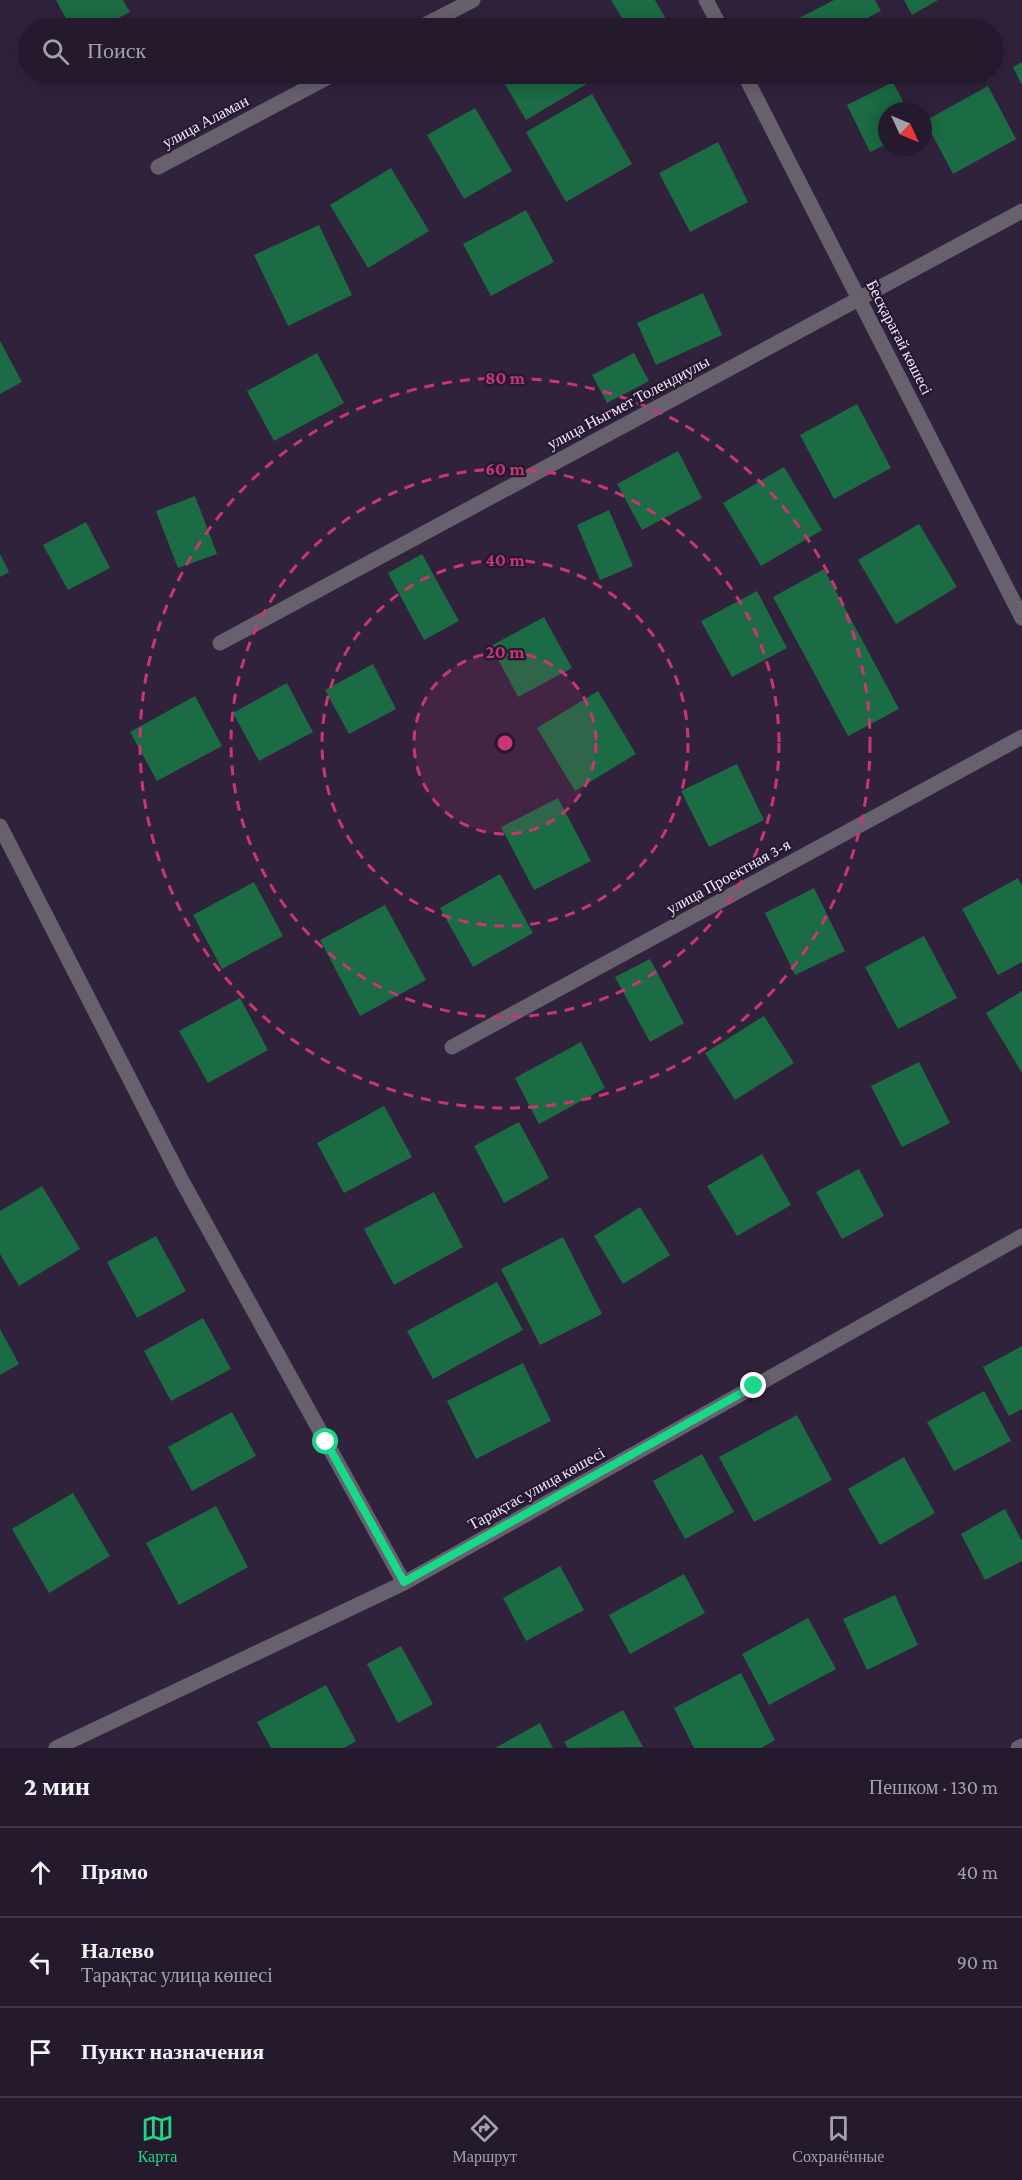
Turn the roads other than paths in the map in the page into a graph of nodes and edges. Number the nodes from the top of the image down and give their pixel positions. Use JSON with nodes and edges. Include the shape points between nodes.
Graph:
{"nodes":[{"id":1,"x":473,"y":0,"type":"edge"},
{"id":2,"x":706,"y":0,"type":"edge"},
{"id":3,"x":438,"y":18,"type":"edge"},
{"id":4,"x":716,"y":18,"type":"edge"},
{"id":5,"x":315,"y":84,"type":"edge"},
{"id":6,"x":749,"y":84,"type":"edge"},
{"id":7,"x":158,"y":166,"type":"dead end"},
{"id":8,"x":1022,"y":211,"type":"edge"},
{"id":9,"x":860,"y":298,"type":"junction"},
{"id":10,"x":1022,"y":618,"type":"edge"},
{"id":11,"x":220,"y":643,"type":"dead end"},
{"id":12,"x":1022,"y":737,"type":"edge"},
{"id":13,"x":0,"y":826,"type":"edge"},
{"id":14,"x":452,"y":1047,"type":"dead end"},
{"id":15,"x":1022,"y":1236,"type":"edge"},
{"id":16,"x":404,"y":1582,"type":"junction"},
{"id":17,"x":56,"y":1748,"type":"edge"}],
"edges":[{"from":1,"to":3,"type":"street"},
{"from":2,"to":4,"type":"street"},
{"from":5,"to":7,"type":"street","name":"улица Аламан"},
{"from":6,"to":9,"type":"street","name":"Бесқарағай көшесі"},
{"from":8,"to":9,"type":"street","name":"улица Ныгмет Толендиулы"},
{"from":9,"to":10,"type":"street","name":"Бесқарағай көшесі"},
{"from":9,"to":11,"type":"street","name":"улица Ныгмет Толендиулы"},
{"from":12,"to":14,"type":"street","name":"улица Проектная 3-я"},
{"from":13,"to":16,"type":"street","via":[[182,1181]]},
{"from":15,"to":16,"type":"street","name":"Тарақтас улица көшесі"},
{"from":16,"to":17,"type":"street","name":"Тарақтас улица көшесі"}]}
